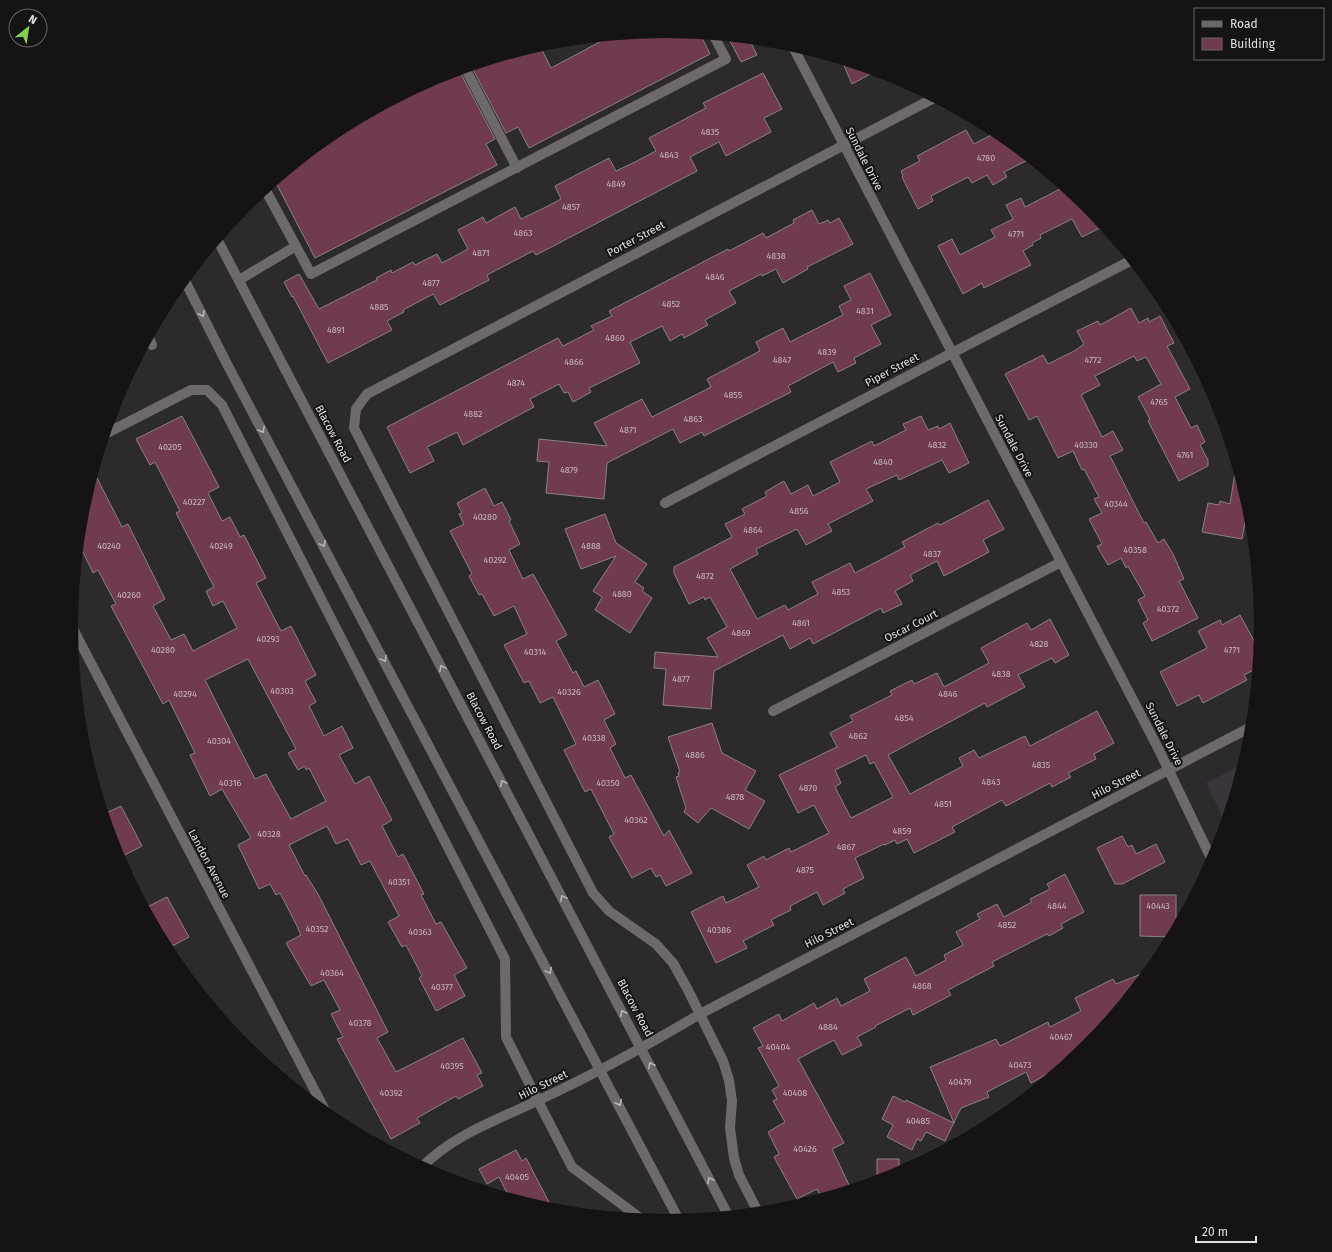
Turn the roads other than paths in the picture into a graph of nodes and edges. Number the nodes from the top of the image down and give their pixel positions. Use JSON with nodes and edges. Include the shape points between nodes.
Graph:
{"nodes":[{"id":1,"x":716,"y":40,"type":"edge"},
{"id":2,"x":796,"y":53,"type":"edge"},
{"id":3,"x":467,"y":73,"type":"edge"},
{"id":4,"x":929,"y":101,"type":"edge"},
{"id":5,"x":843,"y":144,"type":"junction"},
{"id":6,"x":516,"y":168,"type":"junction"},
{"id":7,"x":268,"y":193,"type":"edge"},
{"id":8,"x":219,"y":244,"type":"edge"},
{"id":9,"x":296,"y":246,"type":"junction"},
{"id":10,"x":1127,"y":262,"type":"edge"},
{"id":11,"x":239,"y":280,"type":"junction"},
{"id":12,"x":187,"y":285,"type":"edge"},
{"id":13,"x":952,"y":353,"type":"junction"},
{"id":14,"x":356,"y":409,"type":"joint"},
{"id":15,"x":111,"y":431,"type":"edge"},
{"id":16,"x":665,"y":503,"type":"dead end"},
{"id":17,"x":1061,"y":562,"type":"junction"},
{"id":18,"x":78,"y":639,"type":"edge"},
{"id":19,"x":773,"y":711,"type":"dead end"},
{"id":20,"x":1245,"y":730,"type":"edge"},
{"id":21,"x":1169,"y":770,"type":"junction"},
{"id":22,"x":1208,"y":852,"type":"edge"},
{"id":23,"x":700,"y":1014,"type":"junction"},
{"id":24,"x":642,"y":1047,"type":"junction"},
{"id":25,"x":601,"y":1069,"type":"junction"},
{"id":26,"x":538,"y":1101,"type":"junction"},
{"id":27,"x":322,"y":1102,"type":"edge"},
{"id":28,"x":426,"y":1162,"type":"edge"},
{"id":29,"x":755,"y":1207,"type":"edge"},
{"id":30,"x":726,"y":1211,"type":"edge"},
{"id":31,"x":634,"y":1213,"type":"edge"},
{"id":32,"x":676,"y":1214,"type":"edge"}],
"edges":[{"from":1,"to":6,"type":"street","via":[[726,59]]},
{"from":2,"to":5,"type":"street","name":"Sundale Drive"},
{"from":3,"to":6,"type":"street"},
{"from":4,"to":5,"type":"street","name":"Porter Street"},
{"from":5,"to":13,"type":"street","name":"Sundale Drive"},
{"from":5,"to":14,"type":"street","name":"Porter Street","via":[[367,394]]},
{"from":6,"to":9,"type":"street","via":[[311,274]]},
{"from":7,"to":9,"type":"street"},
{"from":8,"to":11,"type":"street","name":"Blacow Road"},
{"from":9,"to":11,"type":"street"},
{"from":10,"to":13,"type":"street","name":"Piper Street"},
{"from":24,"to":11,"type":"street","name":"Blacow Road","one_way":true},
{"from":12,"to":25,"type":"street","one_way":true},
{"from":13,"to":16,"type":"street","name":"Piper Street"},
{"from":13,"to":17,"type":"street","name":"Sundale Drive"},
{"from":14,"to":23,"type":"street","name":"Blacow Road","via":[[354,428],[593,893],[609,911],[656,944],[673,962]]},
{"from":15,"to":26,"type":"street","via":[[191,390],[207,390],[222,405],[505,959],[506,1037]]},
{"from":17,"to":19,"type":"street","name":"Oscar Court"},
{"from":17,"to":21,"type":"street","name":"Sundale Drive"},
{"from":18,"to":27,"type":"street","name":"Landon Avenue"},
{"from":20,"to":21,"type":"street","name":"Hilo Street"},
{"from":21,"to":22,"type":"street","name":"Sundale Drive"},
{"from":21,"to":23,"type":"street","name":"Hilo Street"},
{"from":23,"to":24,"type":"street","name":"Hilo Street"},
{"from":23,"to":29,"type":"street","name":"Blacow Road","via":[[723,1061],[729,1080],[732,1101],[730,1128],[734,1158],[739,1175]]},
{"from":24,"to":25,"type":"street","name":"Hilo Street"},
{"from":30,"to":24,"type":"street","name":"Blacow Road","one_way":true},
{"from":25,"to":26,"type":"street","name":"Hilo Street"},
{"from":25,"to":32,"type":"street","one_way":true},
{"from":26,"to":28,"type":"street","name":"Hilo Street","via":[[466,1134],[434,1154]]},
{"from":26,"to":31,"type":"street","via":[[572,1167]]}]}
